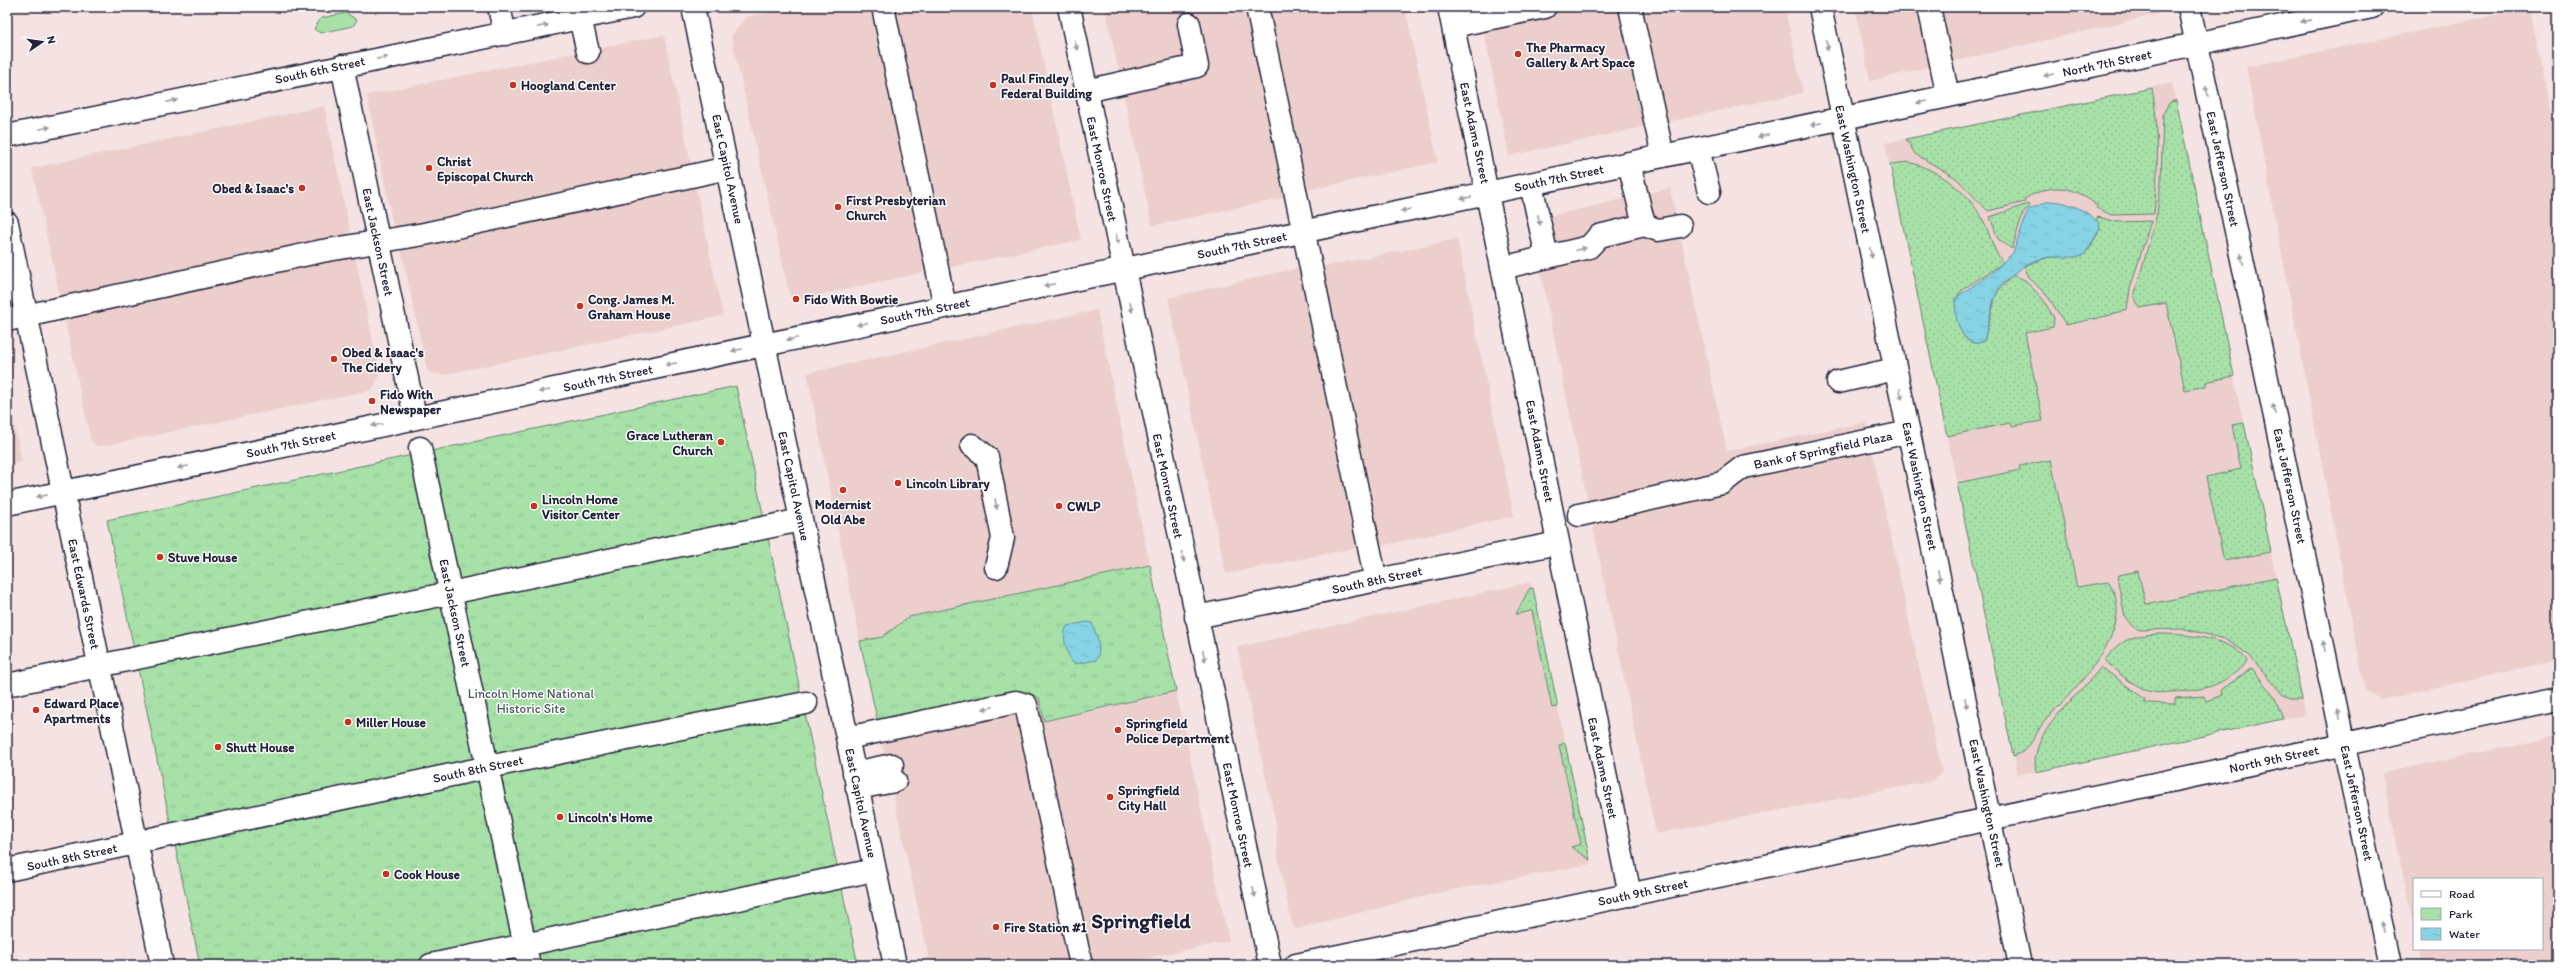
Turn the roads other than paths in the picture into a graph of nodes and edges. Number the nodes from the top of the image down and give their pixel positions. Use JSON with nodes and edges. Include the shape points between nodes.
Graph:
{"nodes":[{"id":1,"x":499,"y":7,"type":"edge"},
{"id":2,"x":633,"y":7,"type":"edge"},
{"id":3,"x":693,"y":7,"type":"edge"},
{"id":4,"x":883,"y":7,"type":"edge"},
{"id":5,"x":1069,"y":7,"type":"edge"},
{"id":6,"x":1257,"y":7,"type":"edge"},
{"id":7,"x":1545,"y":7,"type":"edge"},
{"id":8,"x":1630,"y":7,"type":"edge"},
{"id":9,"x":1820,"y":7,"type":"edge"},
{"id":10,"x":1929,"y":7,"type":"edge"},
{"id":11,"x":2189,"y":7,"type":"edge"},
{"id":12,"x":2372,"y":7,"type":"edge"},
{"id":13,"x":1451,"y":16,"type":"edge"},
{"id":14,"x":574,"y":20,"type":"junction"},
{"id":15,"x":1189,"y":24,"type":"dead end"},
{"id":16,"x":505,"y":34,"type":"junction"},
{"id":17,"x":2197,"y":44,"type":"junction"},
{"id":18,"x":582,"y":53,"type":"dead end"},
{"id":19,"x":342,"y":66,"type":"junction"},
{"id":20,"x":1086,"y":91,"type":"junction"},
{"id":21,"x":1948,"y":96,"type":"junction"},
{"id":22,"x":1842,"y":119,"type":"junction"},
{"id":23,"x":7,"y":136,"type":"edge"},
{"id":24,"x":1693,"y":150,"type":"junction"},
{"id":25,"x":1663,"y":156,"type":"junction"},
{"id":26,"x":1629,"y":163,"type":"junction"},
{"id":27,"x":728,"y":168,"type":"junction"},
{"id":28,"x":1531,"y":184,"type":"junction"},
{"id":29,"x":1488,"y":193,"type":"junction"},
{"id":30,"x":1703,"y":194,"type":"dead end"},
{"id":31,"x":7,"y":223,"type":"edge"},
{"id":32,"x":1644,"y":225,"type":"junction"},
{"id":33,"x":1680,"y":226,"type":"dead end"},
{"id":34,"x":1303,"y":232,"type":"junction"},
{"id":35,"x":378,"y":240,"type":"junction"},
{"id":36,"x":1547,"y":257,"type":"junction"},
{"id":37,"x":1502,"y":268,"type":"junction"},
{"id":38,"x":1123,"y":269,"type":"junction"},
{"id":39,"x":945,"y":307,"type":"junction"},
{"id":40,"x":16,"y":318,"type":"edge"},
{"id":41,"x":765,"y":345,"type":"junction"},
{"id":42,"x":1895,"y":369,"type":"junction"},
{"id":43,"x":1838,"y":382,"type":"dead end"},
{"id":44,"x":415,"y":417,"type":"junction"},
{"id":45,"x":1909,"y":432,"type":"junction"},
{"id":46,"x":972,"y":445,"type":"dead end"},
{"id":47,"x":420,"y":448,"type":"dead end"},
{"id":48,"x":62,"y":492,"type":"junction"},
{"id":49,"x":7,"y":504,"type":"edge"},
{"id":50,"x":1579,"y":515,"type":"dead end"},
{"id":51,"x":802,"y":520,"type":"junction"},
{"id":52,"x":1558,"y":543,"type":"junction"},
{"id":53,"x":996,"y":567,"type":"dead end"},
{"id":54,"x":1376,"y":581,"type":"junction"},
{"id":55,"x":451,"y":593,"type":"junction"},
{"id":56,"x":1196,"y":618,"type":"junction"},
{"id":57,"x":100,"y":665,"type":"junction"},
{"id":58,"x":7,"y":685,"type":"edge"},
{"id":59,"x":2558,"y":699,"type":"edge"},
{"id":60,"x":806,"y":703,"type":"dead end"},
{"id":61,"x":847,"y":738,"type":"junction"},
{"id":62,"x":2345,"y":744,"type":"junction"},
{"id":63,"x":488,"y":767,"type":"junction"},
{"id":64,"x":894,"y":773,"type":"dead end"},
{"id":65,"x":856,"y":781,"type":"junction"},
{"id":66,"x":1990,"y":820,"type":"junction"},
{"id":67,"x":144,"y":841,"type":"junction"},
{"id":68,"x":7,"y":870,"type":"edge"},
{"id":69,"x":874,"y":870,"type":"junction"},
{"id":70,"x":1630,"y":895,"type":"junction"},
{"id":71,"x":527,"y":955,"type":"edge"},
{"id":72,"x":162,"y":965,"type":"edge"},
{"id":73,"x":431,"y":965,"type":"edge"},
{"id":74,"x":895,"y":965,"type":"edge"},
{"id":75,"x":1081,"y":965,"type":"edge"},
{"id":76,"x":1270,"y":965,"type":"edge"},
{"id":77,"x":1296,"y":965,"type":"edge"},
{"id":78,"x":2020,"y":965,"type":"edge"},
{"id":79,"x":2390,"y":965,"type":"edge"}],
"edges":[{"from":1,"to":16,"type":"street"},
{"from":2,"to":14,"type":"street","name":"South 6th Street"},
{"from":3,"to":27,"type":"street","name":"East Capitol Avenue"},
{"from":4,"to":39,"type":"street"},
{"from":5,"to":20,"type":"street","name":"East Monroe Street","one_way":true},
{"from":6,"to":34,"type":"street"},
{"from":7,"to":13,"type":"street"},
{"from":8,"to":25,"type":"street"},
{"from":9,"to":22,"type":"street","name":"East Washington Street","one_way":true},
{"from":10,"to":21,"type":"street"},
{"from":11,"to":17,"type":"street","name":"East Jefferson Street"},
{"from":12,"to":17,"type":"street","name":"North 7th Street","one_way":true},
{"from":13,"to":29,"type":"street","name":"East Adams Street"},
{"from":16,"to":14,"type":"street","name":"South 6th Street","one_way":true},
{"from":14,"to":18,"type":"street"},
{"from":15,"to":20,"type":"street","via":[[1197,66]]},
{"from":19,"to":16,"type":"street","name":"South 6th Street","one_way":true},
{"from":17,"to":21,"type":"street","name":"North 7th Street","one_way":true},
{"from":62,"to":17,"type":"street","name":"East Jefferson Street","one_way":true},
{"from":23,"to":19,"type":"street","name":"South 6th Street","one_way":true},
{"from":19,"to":35,"type":"street","name":"East Jackson Street"},
{"from":20,"to":38,"type":"street","name":"East Monroe Street","one_way":true},
{"from":21,"to":22,"type":"street","name":"North 7th Street","one_way":true},
{"from":22,"to":24,"type":"street","name":"South 7th Street","one_way":true},
{"from":22,"to":42,"type":"street","name":"East Washington Street","one_way":true},
{"from":24,"to":25,"type":"street","name":"South 7th Street"},
{"from":24,"to":30,"type":"street"},
{"from":25,"to":26,"type":"street","name":"South 7th Street"},
{"from":26,"to":28,"type":"street","name":"South 7th Street"},
{"from":26,"to":32,"type":"street"},
{"from":27,"to":35,"type":"street","via":[[424,234]]},
{"from":27,"to":41,"type":"street","name":"East Capitol Avenue"},
{"from":28,"to":29,"type":"street","name":"South 7th Street"},
{"from":28,"to":36,"type":"street","one_way":true},
{"from":29,"to":34,"type":"street","name":"South 7th Street","one_way":true},
{"from":29,"to":37,"type":"street","name":"East Adams Street"},
{"from":31,"to":40,"type":"street","name":"East Edwards Street"},
{"from":32,"to":33,"type":"street","via":[[1658,230]]},
{"from":36,"to":32,"type":"street","one_way":true,"via":[[1589,247],[1599,236]]},
{"from":34,"to":38,"type":"street","name":"South 7th Street"},
{"from":34,"to":54,"type":"street"},
{"from":35,"to":40,"type":"street"},
{"from":35,"to":44,"type":"street","name":"East Jackson Street"},
{"from":36,"to":37,"type":"street"},
{"from":37,"to":52,"type":"street","name":"East Adams Street"},
{"from":38,"to":39,"type":"street","name":"South 7th Street","one_way":true},
{"from":38,"to":56,"type":"street","name":"East Monroe Street","one_way":true},
{"from":39,"to":41,"type":"street","name":"South 7th Street","one_way":true},
{"from":40,"to":48,"type":"street","name":"East Edwards Street"},
{"from":41,"to":44,"type":"street","name":"South 7th Street","one_way":true},
{"from":41,"to":51,"type":"street","name":"East Capitol Avenue"},
{"from":42,"to":43,"type":"street"},
{"from":42,"to":45,"type":"street","name":"East Washington Street","one_way":true},
{"from":44,"to":48,"type":"street","name":"South 7th Street","one_way":true},
{"from":45,"to":50,"type":"street","name":"Bank of Springfield Plaza","via":[[1743,467],[1722,483]]},
{"from":45,"to":66,"type":"street","name":"East Washington Street","one_way":true},
{"from":46,"to":53,"type":"street","one_way":true,"via":[[987,457],[1003,538]]},
{"from":47,"to":55,"type":"street","name":"East Jackson Street"},
{"from":48,"to":49,"type":"street","name":"South 7th Street","one_way":true},
{"from":48,"to":57,"type":"street","name":"East Edwards Street"},
{"from":51,"to":55,"type":"street"},
{"from":51,"to":61,"type":"street","name":"East Capitol Avenue"},
{"from":52,"to":54,"type":"street","name":"South 8th Street"},
{"from":52,"to":70,"type":"street","name":"East Adams Street"},
{"from":54,"to":56,"type":"street","name":"South 8th Street"},
{"from":55,"to":57,"type":"street"},
{"from":55,"to":63,"type":"street","name":"East Jackson Street"},
{"from":56,"to":76,"type":"street","name":"East Monroe Street","one_way":true},
{"from":57,"to":58,"type":"street"},
{"from":57,"to":67,"type":"street","name":"East Edwards Street"},
{"from":59,"to":62,"type":"street","name":"North 9th Street"},
{"from":60,"to":63,"type":"street","name":"South 8th Street"},
{"from":61,"to":65,"type":"street","name":"East Capitol Avenue"},
{"from":75,"to":61,"type":"street","one_way":true,"via":[[1026,705],[1016,702]]},
{"from":62,"to":66,"type":"street","name":"North 9th Street"},
{"from":79,"to":62,"type":"street","name":"East Jefferson Street","one_way":true},
{"from":63,"to":67,"type":"street","name":"South 8th Street"},
{"from":63,"to":71,"type":"street","name":"East Jackson Street"},
{"from":64,"to":65,"type":"street"},
{"from":65,"to":69,"type":"street","name":"East Capitol Avenue"},
{"from":66,"to":70,"type":"street","name":"South 9th Street"},
{"from":66,"to":78,"type":"street","name":"East Washington Street"},
{"from":67,"to":68,"type":"street","name":"South 8th Street"},
{"from":67,"to":72,"type":"street","name":"East Edwards Street"},
{"from":69,"to":71,"type":"street"},
{"from":69,"to":74,"type":"street","name":"East Capitol Avenue"},
{"from":70,"to":77,"type":"street","name":"South 9th Street"},
{"from":71,"to":73,"type":"street"}]}
